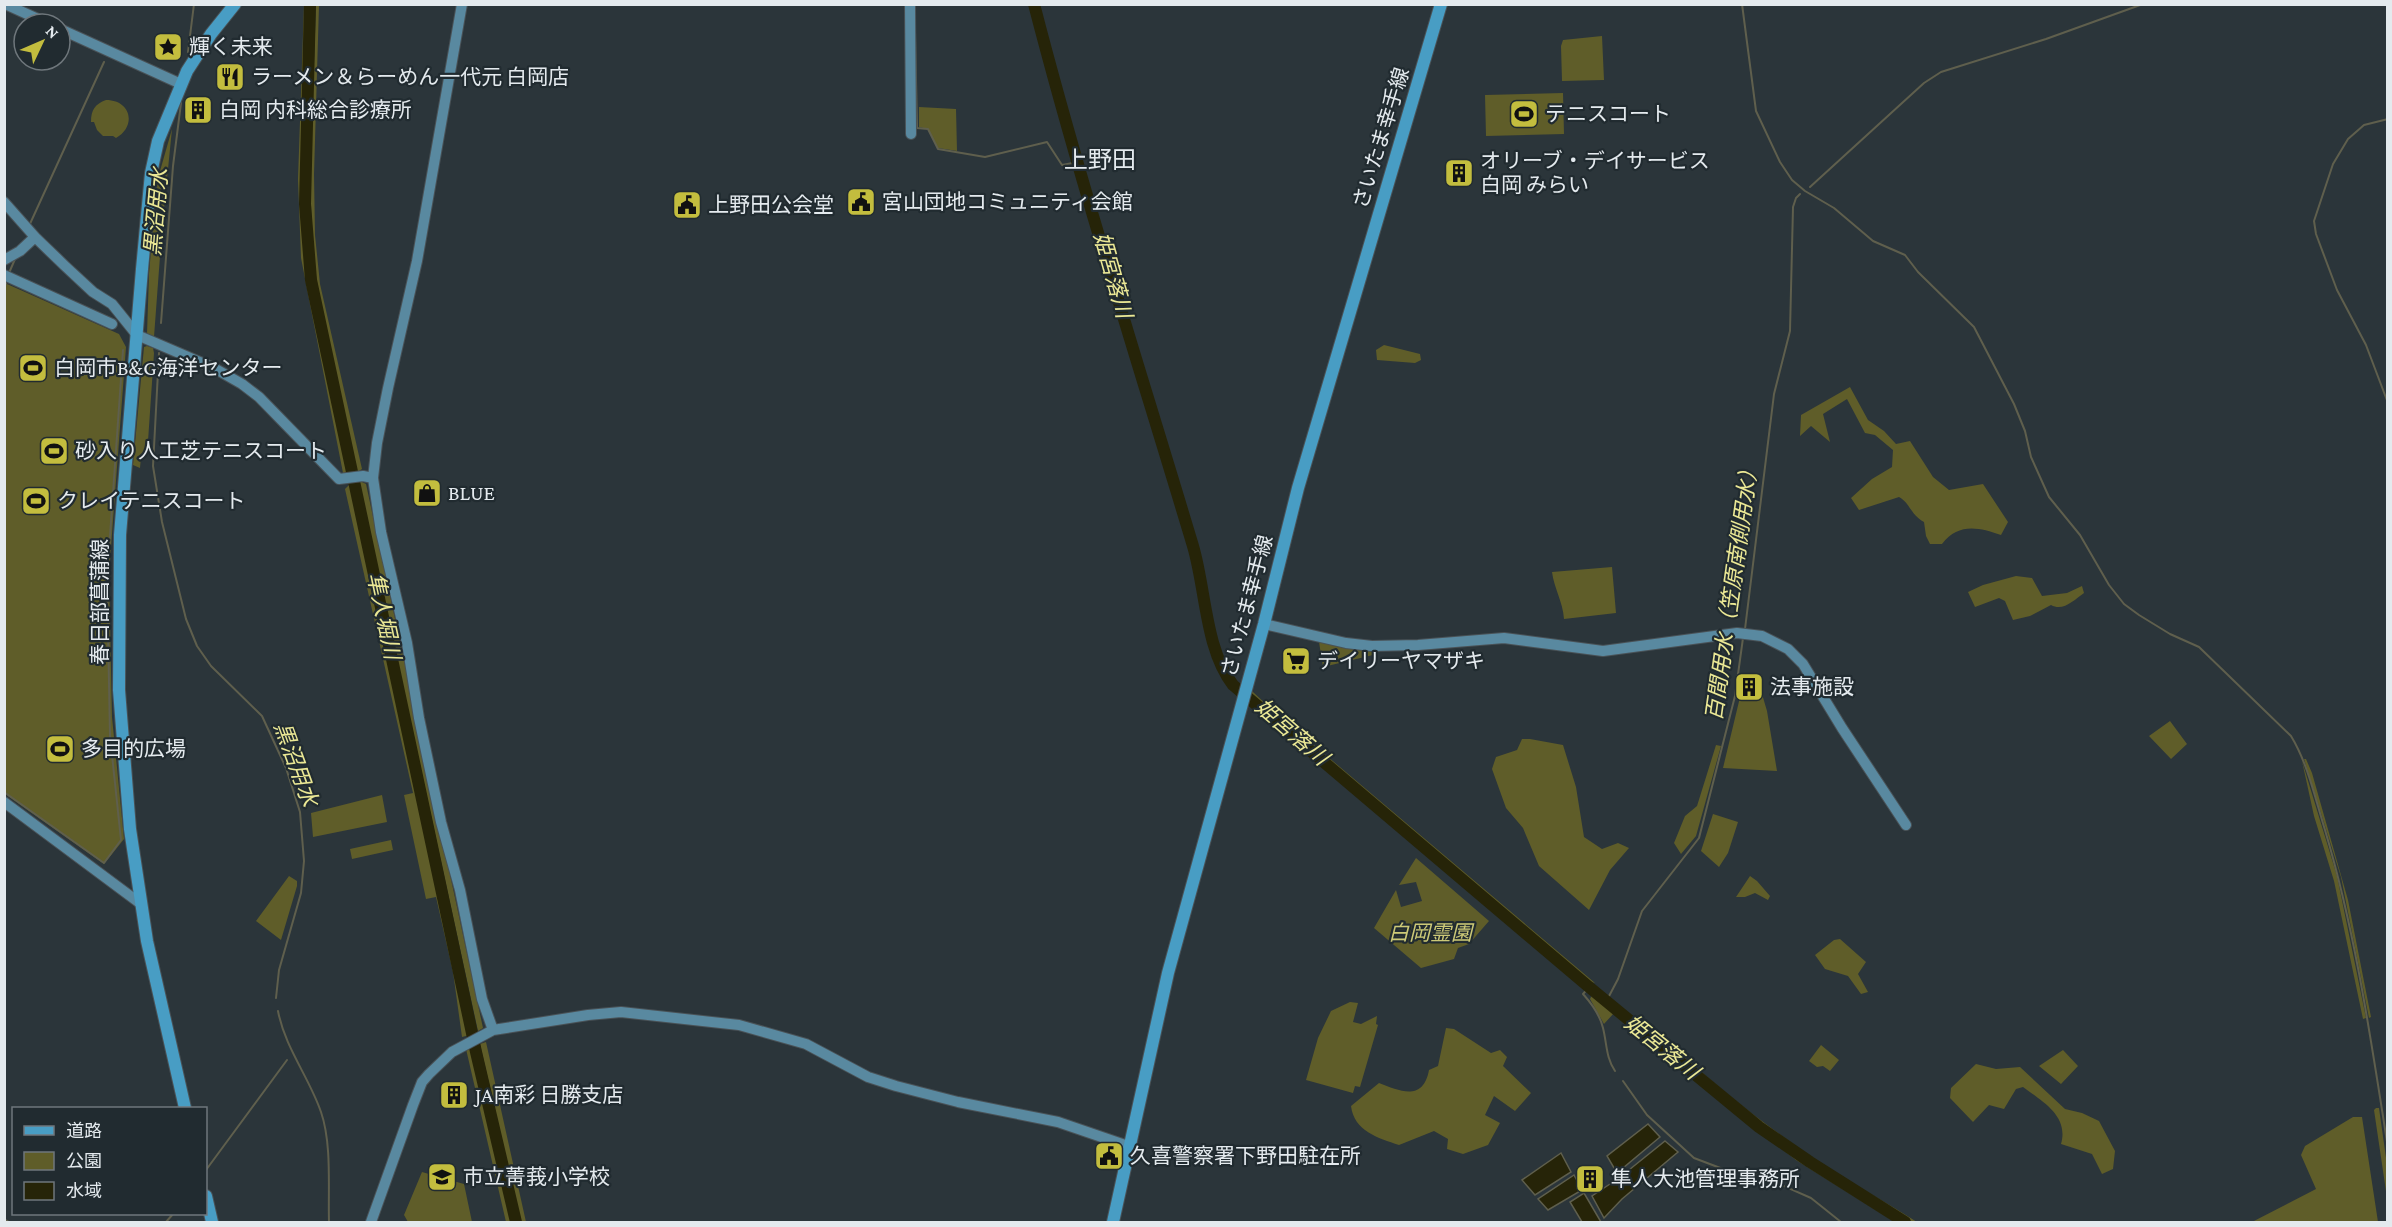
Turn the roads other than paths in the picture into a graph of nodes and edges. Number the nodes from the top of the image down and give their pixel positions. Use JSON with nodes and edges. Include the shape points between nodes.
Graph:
{"nodes":[{"id":1,"x":5,"y":4,"type":"edge"},
{"id":2,"x":235,"y":4,"type":"edge"},
{"id":3,"x":462,"y":4,"type":"edge"},
{"id":4,"x":910,"y":4,"type":"edge"},
{"id":5,"x":1441,"y":4,"type":"edge"},
{"id":6,"x":23,"y":12,"type":"edge"},
{"id":7,"x":72,"y":34,"type":"edge"},
{"id":8,"x":181,"y":84,"type":"junction"},
{"id":9,"x":910,"y":134,"type":"dead end"},
{"id":10,"x":4,"y":202,"type":"edge"},
{"id":11,"x":35,"y":237,"type":"junction"},
{"id":12,"x":4,"y":260,"type":"edge"},
{"id":13,"x":4,"y":275,"type":"edge"},
{"id":14,"x":112,"y":324,"type":"dead end"},
{"id":15,"x":137,"y":335,"type":"junction"},
{"id":16,"x":368,"y":477,"type":"junction"},
{"id":17,"x":1264,"y":624,"type":"junction"},
{"id":18,"x":4,"y":802,"type":"edge"},
{"id":19,"x":1906,"y":825,"type":"dead end"},
{"id":20,"x":141,"y":904,"type":"junction"},
{"id":21,"x":489,"y":1032,"type":"junction"},
{"id":22,"x":185,"y":1107,"type":"edge"},
{"id":23,"x":1128,"y":1146,"type":"junction"},
{"id":24,"x":207,"y":1200,"type":"edge"},
{"id":25,"x":212,"y":1222,"type":"edge"},
{"id":26,"x":371,"y":1222,"type":"edge"},
{"id":27,"x":1113,"y":1222,"type":"edge"}],
"edges":[{"from":1,"to":6,"type":"street"},
{"from":2,"to":8,"type":"main road","name":"春日部菖蒲線","via":[[211,34]]},
{"from":3,"to":16,"type":"street","via":[[417,261]]},
{"from":4,"to":9,"type":"street"},
{"from":5,"to":17,"type":"main road","name":"さいたま幸手線","via":[[1298,488]]},
{"from":7,"to":8,"type":"street"},
{"from":8,"to":15,"type":"main road","name":"春日部菖蒲線","via":[[158,141],[151,173]]},
{"from":10,"to":11,"type":"street"},
{"from":11,"to":12,"type":"street"},
{"from":11,"to":15,"type":"street","via":[[93,292],[112,304]]},
{"from":13,"to":14,"type":"street"},
{"from":15,"to":16,"type":"street","via":[[242,384],[339,479]]},
{"from":15,"to":20,"type":"main road","name":"春日部菖蒲線","via":[[120,535],[119,650],[124,767]]},
{"from":16,"to":21,"type":"street"},
{"from":17,"to":19,"type":"street","via":[[1372,646],[1504,639],[1603,651],[1737,633],[1762,636],[1788,649],[1803,664]]},
{"from":17,"to":23,"type":"main road","name":"さいたま幸手線","via":[[1168,972]]},
{"from":18,"to":20,"type":"street"},
{"from":20,"to":22,"type":"main road","name":"春日部菖蒲線"},
{"from":21,"to":23,"type":"street","via":[[621,1012],[739,1025],[806,1044],[868,1077],[896,1086],[1058,1122]]},
{"from":21,"to":26,"type":"street","via":[[452,1052],[422,1082]]},
{"from":23,"to":27,"type":"main road","name":"さいたま幸手線"},
{"from":24,"to":25,"type":"main road"}]}
